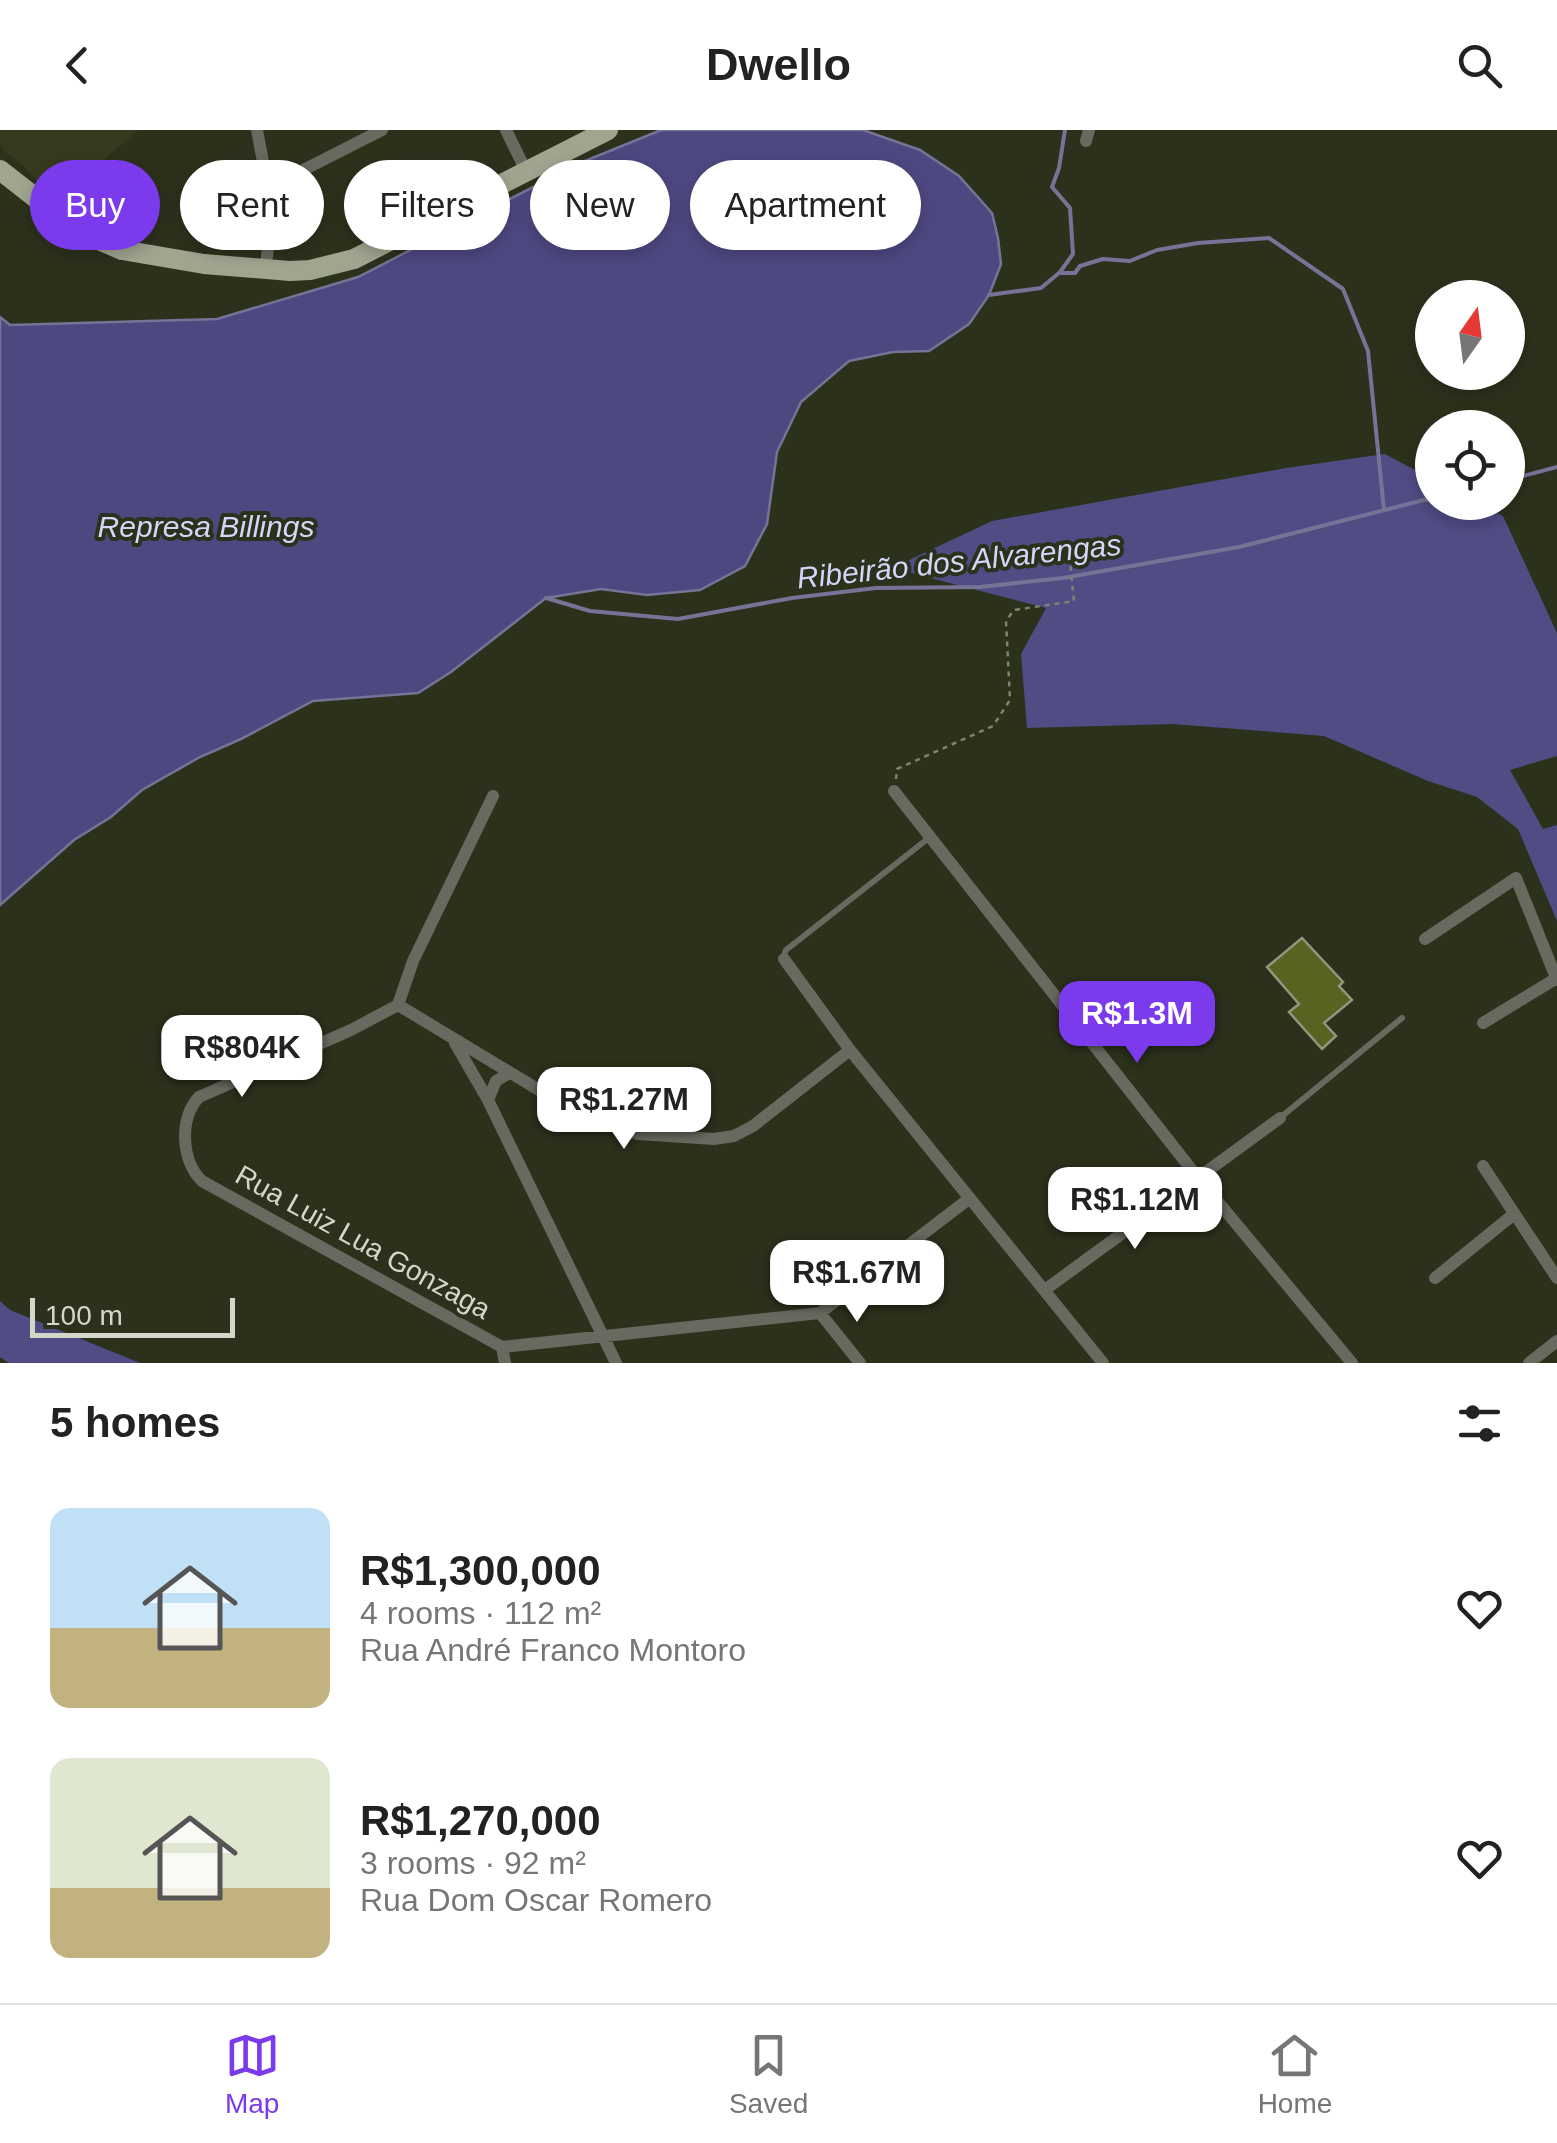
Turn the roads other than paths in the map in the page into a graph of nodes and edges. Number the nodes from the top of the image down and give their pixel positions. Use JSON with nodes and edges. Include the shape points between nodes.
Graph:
{"nodes":[{"id":1,"x":257,"y":130,"type":"edge"},
{"id":2,"x":382,"y":130,"type":"edge"},
{"id":3,"x":506,"y":130,"type":"edge"},
{"id":4,"x":608,"y":130,"type":"edge"},
{"id":5,"x":263,"y":160,"type":"edge"},
{"id":6,"x":323,"y":160,"type":"edge"},
{"id":7,"x":0,"y":170,"type":"edge"},
{"id":8,"x":526,"y":171,"type":"junction"},
{"id":9,"x":267,"y":250,"type":"edge"},
{"id":10,"x":264,"y":270,"type":"junction"},
{"id":11,"x":894,"y":791,"type":"road end"},
{"id":12,"x":493,"y":796,"type":"dead end"},
{"id":13,"x":930,"y":836,"type":"junction"},
{"id":14,"x":1425,"y":939,"type":"dead end"},
{"id":15,"x":784,"y":960,"type":"joint"},
{"id":16,"x":1557,"y":979,"type":"edge"},
{"id":17,"x":398,"y":1006,"type":"junction"},
{"id":18,"x":1402,"y":1018,"type":"dead end"},
{"id":19,"x":1483,"y":1022,"type":"dead end"},
{"id":20,"x":454,"y":1040,"type":"junction"},
{"id":21,"x":850,"y":1050,"type":"junction"},
{"id":22,"x":509,"y":1073,"type":"junction"},
{"id":23,"x":488,"y":1100,"type":"junction"},
{"id":24,"x":1280,"y":1118,"type":"joint"},
{"id":25,"x":1483,"y":1166,"type":"dead end"},
{"id":26,"x":1199,"y":1179,"type":"junction"},
{"id":27,"x":970,"y":1198,"type":"junction"},
{"id":28,"x":1514,"y":1214,"type":"junction"},
{"id":29,"x":1554,"y":1267,"type":"edge"},
{"id":30,"x":1435,"y":1278,"type":"dead end"},
{"id":31,"x":1046,"y":1290,"type":"junction"},
{"id":32,"x":820,"y":1313,"type":"junction"},
{"id":33,"x":601,"y":1335,"type":"junction"},
{"id":34,"x":1557,"y":1341,"type":"edge"},
{"id":35,"x":502,"y":1347,"type":"junction"},
{"id":36,"x":505,"y":1363,"type":"edge"},
{"id":37,"x":616,"y":1363,"type":"edge"},
{"id":38,"x":860,"y":1363,"type":"edge"},
{"id":39,"x":1103,"y":1363,"type":"edge"},
{"id":40,"x":1352,"y":1363,"type":"edge"},
{"id":41,"x":1528,"y":1363,"type":"edge"}],
"edges":[{"from":1,"to":5,"type":"street"},
{"from":2,"to":6,"type":"street"},
{"from":3,"to":8,"type":"street"},
{"from":4,"to":8,"type":"main road"},
{"from":7,"to":10,"type":"main road","via":[[92,237],[122,250]]},
{"from":8,"to":10,"type":"main road","via":[[354,258],[310,270]]},
{"from":9,"to":10,"type":"street"},
{"from":11,"to":13,"type":"street"},
{"from":12,"to":17,"type":"street","via":[[413,960]]},
{"from":13,"to":15,"type":"lane","via":[[786,950]]},
{"from":13,"to":26,"type":"street"},
{"from":14,"to":16,"type":"street","via":[[1516,878]]},
{"from":15,"to":21,"type":"street"},
{"from":16,"to":19,"type":"street"},
{"from":17,"to":20,"type":"street"},
{"from":17,"to":35,"type":"street","name":"Rua Luiz Lua Gonzaga","via":[[198,1097],[186,1118],[188,1160],[219,1192]]},
{"from":18,"to":24,"type":"lane"},
{"from":20,"to":22,"type":"street"},
{"from":20,"to":23,"type":"street"},
{"from":21,"to":22,"type":"street","via":[[754,1126],[714,1139],[638,1134],[602,1123]]},
{"from":21,"to":27,"type":"street"},
{"from":22,"to":23,"type":"street","via":[[496,1081]]},
{"from":23,"to":33,"type":"street"},
{"from":24,"to":26,"type":"street"},
{"from":25,"to":28,"type":"street"},
{"from":26,"to":31,"type":"street"},
{"from":26,"to":40,"type":"street"},
{"from":27,"to":31,"type":"street"},
{"from":27,"to":32,"type":"street"},
{"from":28,"to":29,"type":"street"},
{"from":28,"to":30,"type":"street"},
{"from":31,"to":39,"type":"street"},
{"from":32,"to":33,"type":"street"},
{"from":32,"to":38,"type":"street"},
{"from":33,"to":35,"type":"street"},
{"from":33,"to":37,"type":"street"},
{"from":34,"to":41,"type":"street"},
{"from":35,"to":36,"type":"street"}]}
